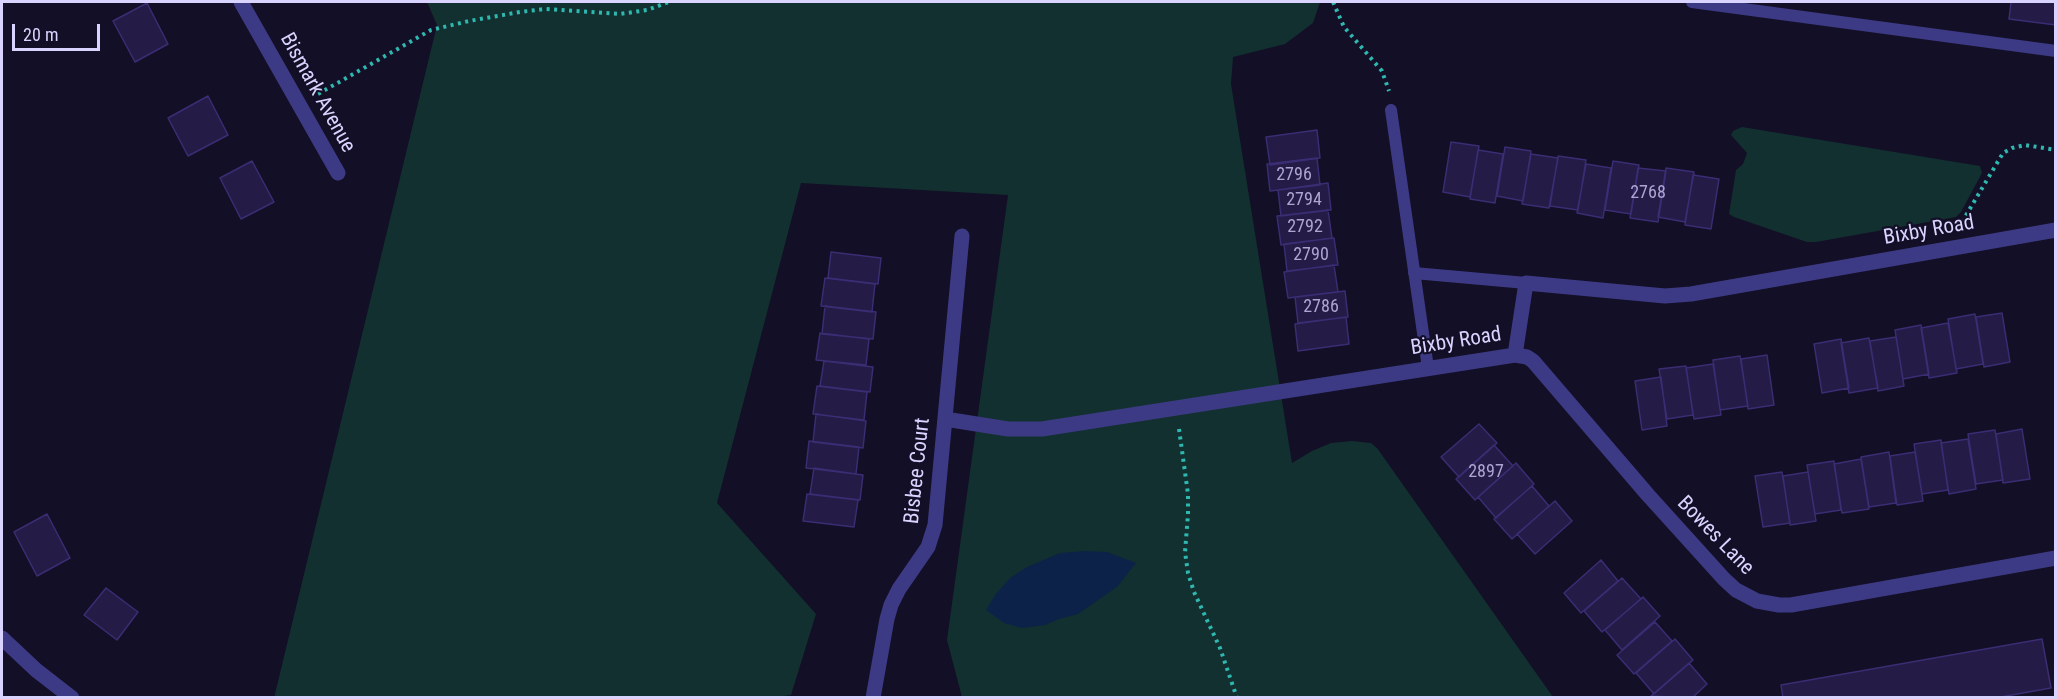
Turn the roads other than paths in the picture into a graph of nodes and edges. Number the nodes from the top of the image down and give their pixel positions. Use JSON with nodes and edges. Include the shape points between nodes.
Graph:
{"nodes":[{"id":1,"x":241,"y":2,"type":"edge"},
{"id":2,"x":1692,"y":2,"type":"edge"},
{"id":3,"x":2055,"y":51,"type":"edge"},
{"id":4,"x":1391,"y":110,"type":"road end"},
{"id":5,"x":338,"y":173,"type":"dead end"},
{"id":6,"x":2055,"y":230,"type":"edge"},
{"id":7,"x":962,"y":236,"type":"dead end"},
{"id":8,"x":1414,"y":273,"type":"junction"},
{"id":9,"x":1526,"y":283,"type":"junction"},
{"id":10,"x":1515,"y":355,"type":"junction"},
{"id":11,"x":1428,"y":368,"type":"junction"},
{"id":12,"x":945,"y":419,"type":"junction"},
{"id":13,"x":2055,"y":558,"type":"edge"},
{"id":14,"x":2,"y":638,"type":"edge"},
{"id":15,"x":72,"y":698,"type":"edge"},
{"id":16,"x":873,"y":698,"type":"edge"}],
"edges":[{"from":1,"to":5,"type":"street","name":"Bismark Avenue"},
{"from":2,"to":3,"type":"lane"},
{"from":4,"to":8,"type":"lane"},
{"from":6,"to":9,"type":"street","name":"Bixby Road","via":[[1691,294],[1649,295]]},
{"from":7,"to":12,"type":"street","name":"Bisbee Court"},
{"from":8,"to":9,"type":"lane"},
{"from":8,"to":11,"type":"lane"},
{"from":9,"to":10,"type":"street","name":"Bixby Road"},
{"from":10,"to":11,"type":"street","name":"Bixby Road"},
{"from":10,"to":13,"type":"street","name":"Bowes Lane","via":[[1533,361],[1724,579],[1757,601],[1791,605]]},
{"from":11,"to":12,"type":"street","name":"Bixby Road","via":[[1042,429],[1008,429]]},
{"from":12,"to":16,"type":"street","name":"Bisbee Court","via":[[935,525],[928,547],[891,605]]},
{"from":14,"to":15,"type":"street"}]}
